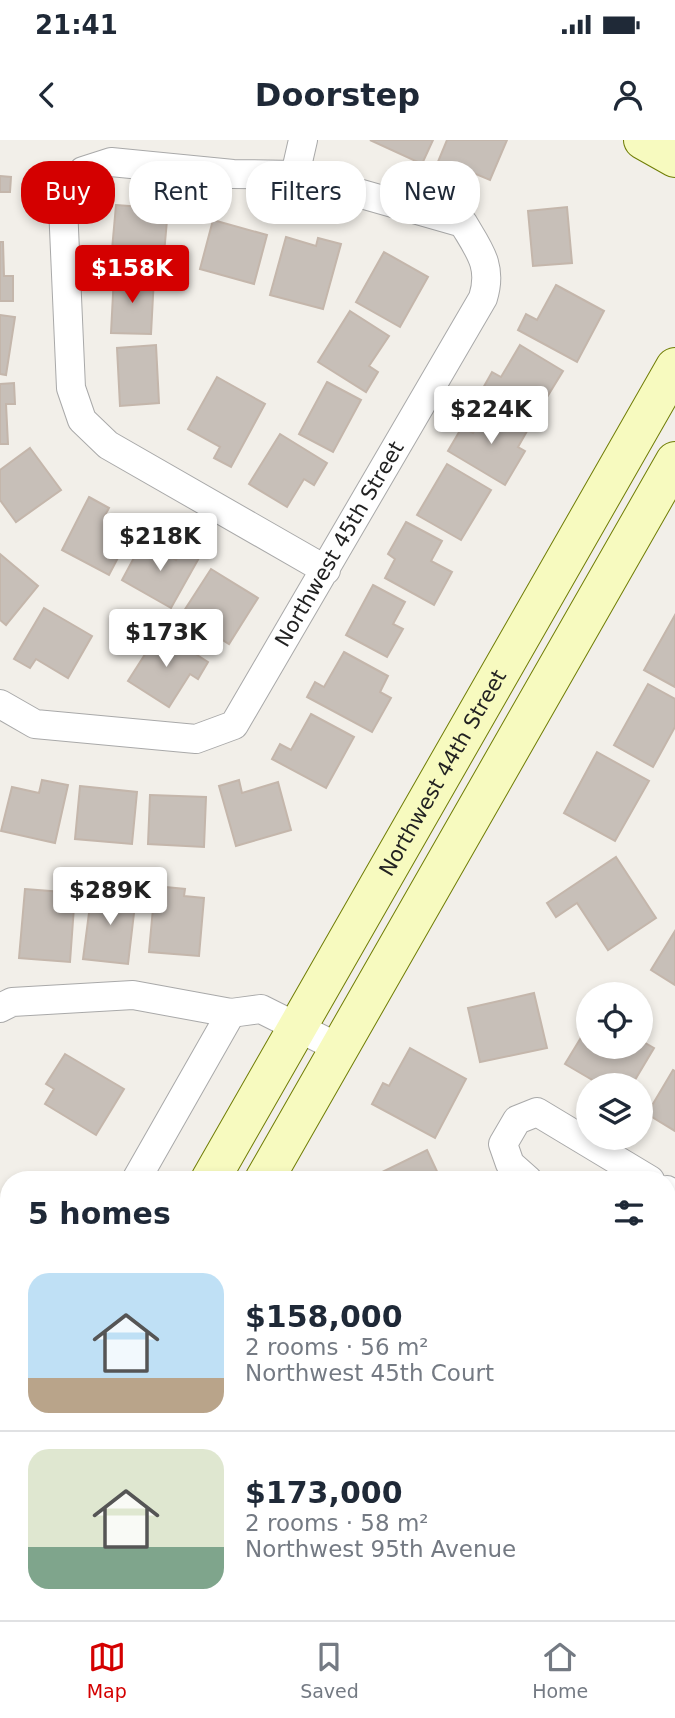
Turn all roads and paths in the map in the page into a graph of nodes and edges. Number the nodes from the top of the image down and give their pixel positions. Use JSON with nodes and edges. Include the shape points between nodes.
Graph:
{"nodes":[{"id":1,"x":303,"y":140,"type":"edge"},
{"id":2,"x":643,"y":140,"type":"edge"},
{"id":3,"x":675,"y":158,"type":"edge"},
{"id":4,"x":298,"y":161,"type":"edge"},
{"id":5,"x":246,"y":174,"type":"edge"},
{"id":6,"x":366,"y":195,"type":"edge"},
{"id":7,"x":675,"y":367,"type":"edge"},
{"id":8,"x":675,"y":461,"type":"edge"},
{"id":9,"x":326,"y":570,"type":"junction"},
{"id":10,"x":0,"y":704,"type":"edge"},
{"id":11,"x":0,"y":1008,"type":"edge"},
{"id":12,"x":231,"y":1013,"type":"junction"},
{"id":13,"x":298,"y":1025,"type":"junction"},
{"id":14,"x":339,"y":1048,"type":"junction"},
{"id":15,"x":141,"y":1171,"type":"edge"},
{"id":16,"x":215,"y":1171,"type":"edge"},
{"id":17,"x":269,"y":1171,"type":"edge"},
{"id":18,"x":518,"y":1171,"type":"edge"},
{"id":19,"x":626,"y":1171,"type":"edge"}],
"edges":[{"from":1,"to":4,"type":"street"},
{"from":2,"to":3,"type":"street"},
{"from":5,"to":9,"type":"street","name":"Northwest 45th Street","via":[[111,162],[83,171],[63,206],[71,388],[82,421],[108,445]]},
{"from":6,"to":9,"type":"street","name":"Northwest 45th Street","via":[[463,223],[489,277],[484,298]]},
{"from":7,"to":13,"type":"street","name":"Northwest 44th Street"},
{"from":8,"to":14,"type":"street"},
{"from":9,"to":10,"type":"street","name":"Northwest 45th Street","via":[[234,725],[196,739],[182,738],[35,724]]},
{"from":11,"to":12,"type":"street","via":[[12,1002],[133,995]]},
{"from":12,"to":13,"type":"street","via":[[261,1009]]},
{"from":12,"to":15,"type":"street"},
{"from":13,"to":14,"type":"street"},
{"from":13,"to":16,"type":"street","name":"Northwest 44th Street"},
{"from":14,"to":17,"type":"street"},
{"from":18,"to":19,"type":"street","via":[[510,1164],[503,1144],[517,1120],[537,1112]]}]}
